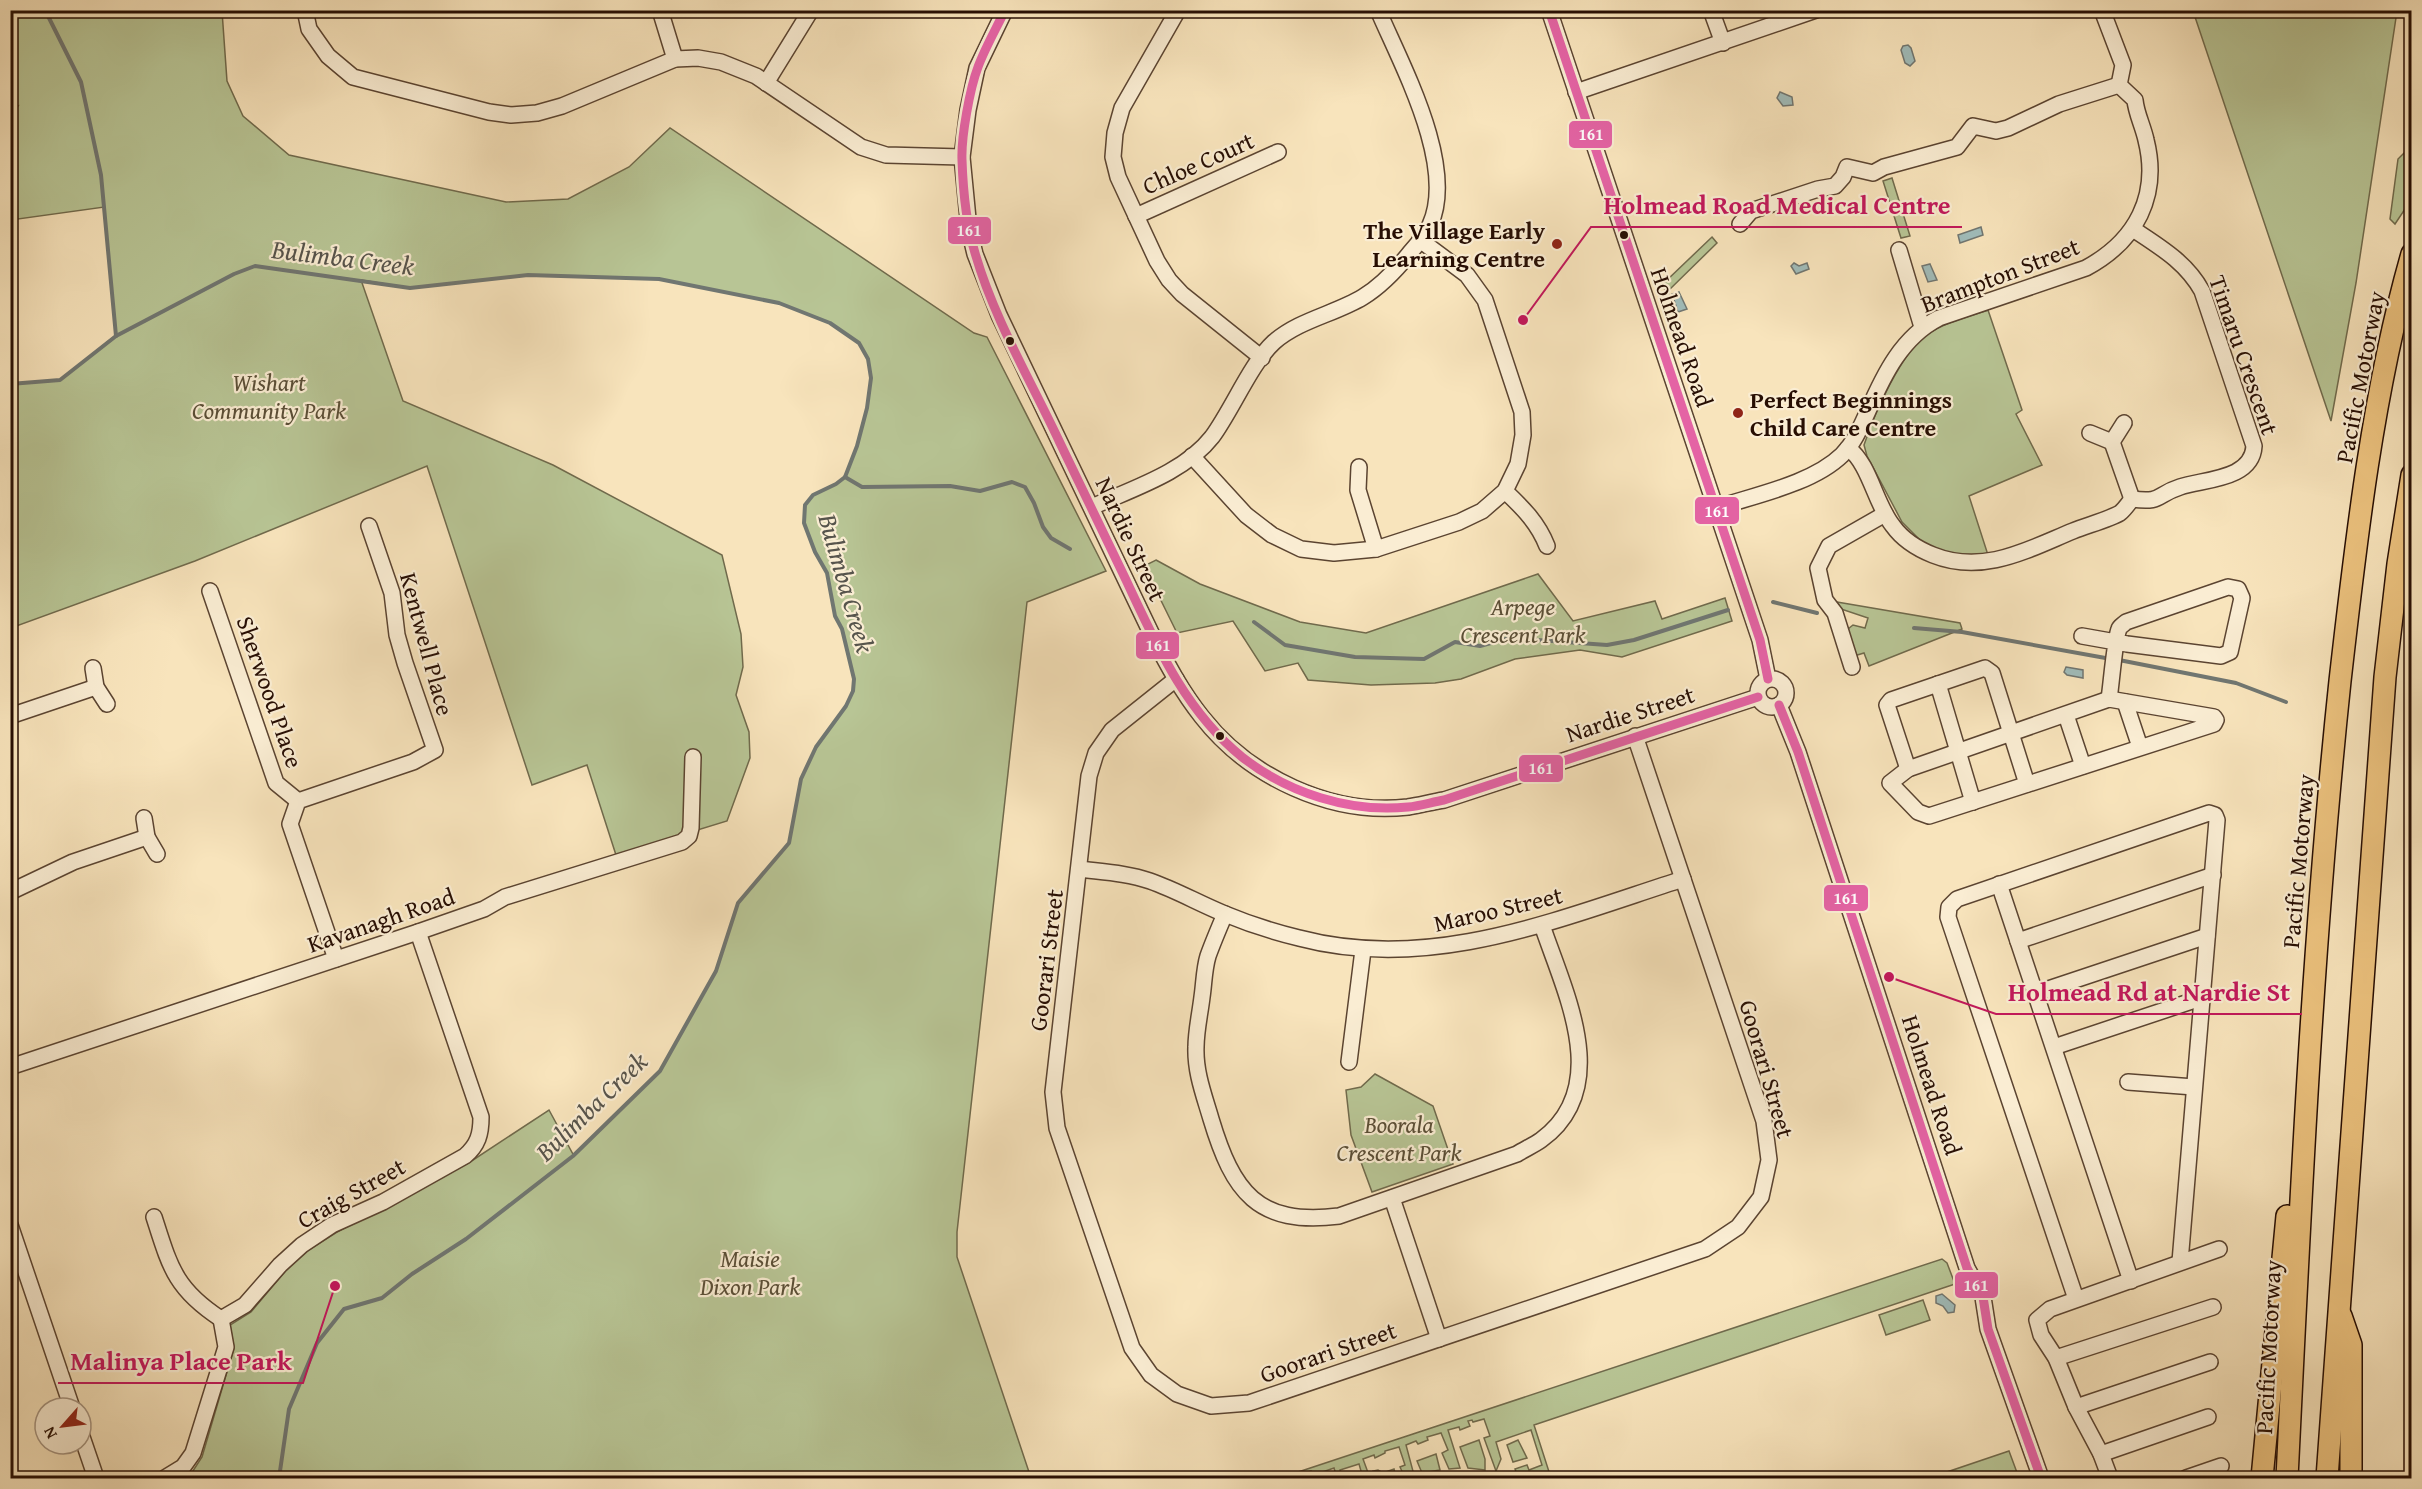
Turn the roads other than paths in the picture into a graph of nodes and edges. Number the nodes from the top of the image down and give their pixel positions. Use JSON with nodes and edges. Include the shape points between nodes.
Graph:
{"nodes":[{"id":1,"x":305,"y":10,"type":"edge"},
{"id":2,"x":660,"y":10,"type":"edge"},
{"id":3,"x":811,"y":10,"type":"edge"},
{"id":4,"x":1005,"y":10,"type":"edge"},
{"id":5,"x":1178,"y":10,"type":"edge"},
{"id":6,"x":1378,"y":10,"type":"edge"},
{"id":7,"x":1549,"y":10,"type":"edge"},
{"id":8,"x":1711,"y":10,"type":"edge"},
{"id":9,"x":1816,"y":10,"type":"edge"},
{"id":10,"x":2103,"y":10,"type":"edge"},
{"id":11,"x":1723,"y":43,"type":"junction"},
{"id":12,"x":675,"y":59,"type":"junction"},
{"id":13,"x":766,"y":83,"type":"junction"},
{"id":14,"x":2120,"y":85,"type":"junction"},
{"id":15,"x":1576,"y":92,"type":"junction"},
{"id":16,"x":1278,"y":152,"type":"dead end"},
{"id":17,"x":962,"y":157,"type":"junction"},
{"id":18,"x":1136,"y":216,"type":"junction"},
{"id":19,"x":1740,"y":224,"type":"dead end"},
{"id":20,"x":2133,"y":229,"type":"junction"},
{"id":21,"x":1420,"y":240,"type":"junction"},
{"id":22,"x":1899,"y":250,"type":"dead end"},
{"id":23,"x":2412,"y":254,"type":"edge"},
{"id":24,"x":1922,"y":327,"type":"junction"},
{"id":25,"x":1262,"y":358,"type":"junction"},
{"id":26,"x":2124,"y":423,"type":"dead end"},
{"id":27,"x":2090,"y":433,"type":"dead end"},
{"id":28,"x":2112,"y":442,"type":"junction"},
{"id":29,"x":1846,"y":450,"type":"junction"},
{"id":30,"x":1192,"y":456,"type":"junction"},
{"id":31,"x":1359,"y":467,"type":"dead end"},
{"id":32,"x":2412,"y":475,"type":"edge"},
{"id":33,"x":1505,"y":491,"type":"junction"},
{"id":34,"x":2132,"y":499,"type":"junction"},
{"id":35,"x":1092,"y":507,"type":"junction"},
{"id":36,"x":1716,"y":508,"type":"junction"},
{"id":37,"x":1885,"y":514,"type":"junction"},
{"id":38,"x":369,"y":526,"type":"dead end"},
{"id":39,"x":1547,"y":546,"type":"dead end"},
{"id":40,"x":1376,"y":549,"type":"junction"},
{"id":41,"x":210,"y":591,"type":"dead end"},
{"id":42,"x":2082,"y":636,"type":"dead end"},
{"id":43,"x":2115,"y":654,"type":"junction"},
{"id":44,"x":1852,"y":667,"type":"dead end"},
{"id":45,"x":93,"y":668,"type":"dead end"},
{"id":46,"x":1768,"y":679,"type":"junction"},
{"id":47,"x":1176,"y":680,"type":"junction"},
{"id":48,"x":1938,"y":684,"type":"junction"},
{"id":49,"x":96,"y":687,"type":"junction"},
{"id":50,"x":1758,"y":696,"type":"junction"},
{"id":51,"x":2117,"y":701,"type":"junction"},
{"id":52,"x":107,"y":704,"type":"dead end"},
{"id":53,"x":1779,"y":705,"type":"junction"},
{"id":54,"x":2066,"y":715,"type":"junction"},
{"id":55,"x":10,"y":716,"type":"edge"},
{"id":56,"x":2012,"y":734,"type":"junction"},
{"id":57,"x":1635,"y":736,"type":"junction"},
{"id":58,"x":2140,"y":747,"type":"junction"},
{"id":59,"x":1958,"y":752,"type":"junction"},
{"id":60,"x":693,"y":757,"type":"dead end"},
{"id":61,"x":2083,"y":766,"type":"junction"},
{"id":62,"x":1908,"y":769,"type":"junction"},
{"id":63,"x":2027,"y":784,"type":"junction"},
{"id":64,"x":298,"y":801,"type":"junction"},
{"id":65,"x":1973,"y":802,"type":"junction"},
{"id":66,"x":144,"y":818,"type":"dead end"},
{"id":67,"x":147,"y":837,"type":"junction"},
{"id":68,"x":157,"y":854,"type":"dead end"},
{"id":69,"x":1079,"y":869,"type":"junction"},
{"id":70,"x":2213,"y":875,"type":"junction"},
{"id":71,"x":1683,"y":879,"type":"junction"},
{"id":72,"x":1999,"y":884,"type":"junction"},
{"id":73,"x":10,"y":892,"type":"edge"},
{"id":74,"x":1225,"y":914,"type":"junction"},
{"id":75,"x":1542,"y":925,"type":"junction"},
{"id":76,"x":418,"y":932,"type":"junction"},
{"id":77,"x":2208,"y":936,"type":"junction"},
{"id":78,"x":2018,"y":941,"type":"junction"},
{"id":79,"x":1363,"y":950,"type":"junction"},
{"id":80,"x":336,"y":959,"type":"junction"},
{"id":81,"x":2036,"y":993,"type":"junction"},
{"id":82,"x":2201,"y":998,"type":"junction"},
{"id":83,"x":2054,"y":1047,"type":"junction"},
{"id":84,"x":1349,"y":1062,"type":"dead end"},
{"id":85,"x":10,"y":1067,"type":"edge"},
{"id":86,"x":2128,"y":1082,"type":"dead end"},
{"id":87,"x":2194,"y":1087,"type":"junction"},
{"id":88,"x":2303,"y":1161,"type":"junction"},
{"id":89,"x":1392,"y":1198,"type":"junction"},
{"id":90,"x":154,"y":1217,"type":"dead end"},
{"id":91,"x":10,"y":1225,"type":"edge"},
{"id":92,"x":2219,"y":1249,"type":"dead end"},
{"id":93,"x":2180,"y":1262,"type":"junction"},
{"id":94,"x":2131,"y":1281,"type":"junction"},
{"id":95,"x":2076,"y":1299,"type":"junction"},
{"id":96,"x":2213,"y":1307,"type":"dead end"},
{"id":97,"x":2338,"y":1310,"type":"junction"},
{"id":98,"x":221,"y":1319,"type":"junction"},
{"id":99,"x":1439,"y":1339,"type":"junction"},
{"id":100,"x":2056,"y":1358,"type":"junction"},
{"id":101,"x":2210,"y":1362,"type":"dead end"},
{"id":102,"x":68,"y":1396,"type":"edge"},
{"id":103,"x":2076,"y":1407,"type":"junction"},
{"id":104,"x":2208,"y":1417,"type":"dead end"},
{"id":105,"x":2101,"y":1454,"type":"junction"},
{"id":106,"x":88,"y":1456,"type":"edge"},
{"id":107,"x":2221,"y":1466,"type":"dead end"},
{"id":108,"x":96,"y":1479,"type":"edge"},
{"id":109,"x":165,"y":1479,"type":"edge"},
{"id":110,"x":2041,"y":1479,"type":"edge"},
{"id":111,"x":2110,"y":1479,"type":"edge"},
{"id":112,"x":2186,"y":1479,"type":"edge"},
{"id":113,"x":2262,"y":1479,"type":"edge"},
{"id":114,"x":2287,"y":1479,"type":"edge"},
{"id":115,"x":2327,"y":1479,"type":"edge"},
{"id":116,"x":2351,"y":1479,"type":"edge"}],
"edges":[{"from":1,"to":12,"type":"street","via":[[309,28],[328,56],[353,76],[511,115],[562,106]]},
{"from":2,"to":12,"type":"street"},
{"from":3,"to":13,"type":"street"},
{"from":4,"to":17,"type":"street","name":"Nardie Street","via":[[978,68]]},
{"from":5,"to":18,"type":"street","via":[[1122,108],[1115,133],[1113,157],[1118,177]]},
{"from":6,"to":21,"type":"street","via":[[1417,101],[1434,156],[1439,184],[1430,225]]},
{"from":7,"to":15,"type":"street","name":"Holmead Road"},
{"from":8,"to":11,"type":"street"},
{"from":9,"to":11,"type":"street"},
{"from":10,"to":14,"type":"street","via":[[2123,65]]},
{"from":11,"to":15,"type":"street"},
{"from":12,"to":13,"type":"street","via":[[721,62]]},
{"from":13,"to":17,"type":"street","via":[[861,147],[886,155]]},
{"from":14,"to":19,"type":"street","via":[[2058,104],[2008,128],[1996,131],[1973,126],[1957,147],[1947,150],[1884,167],[1862,161],[1839,170],[1818,189],[1751,211]]},
{"from":14,"to":20,"type":"street","name":"Brampton Street","via":[[2133,96],[2151,161],[2145,203]]},
{"from":15,"to":36,"type":"street","name":"Holmead Road"},
{"from":16,"to":18,"type":"street","name":"Chloe Court"},
{"from":17,"to":35,"type":"street","name":"Nardie Street","via":[[969,228],[985,281]]},
{"from":18,"to":25,"type":"street","via":[[1169,280]]},
{"from":20,"to":24,"type":"street","name":"Brampton Street","via":[[2108,254],[2086,268]]},
{"from":20,"to":34,"type":"street","name":"Timaru Crescent","via":[[2165,250],[2196,279],[2254,446],[2253,455],[2239,470],[2224,477],[2167,493],[2142,492]]},
{"from":21,"to":25,"type":"street","via":[[1379,286],[1290,331],[1273,343]]},
{"from":21,"to":33,"type":"street","via":[[1467,275],[1489,311],[1522,412],[1518,464]]},
{"from":22,"to":24,"type":"street"},
{"from":23,"to":88,"type":"highway","name":"Pacific Motorway","via":[[2400,293],[2376,417],[2353,567],[2323,849]]},
{"from":24,"to":29,"type":"street","name":"Brampton Street","via":[[1900,351]]},
{"from":25,"to":30,"type":"street","via":[[1211,438]]},
{"from":26,"to":28,"type":"street"},
{"from":27,"to":28,"type":"street"},
{"from":28,"to":34,"type":"street"},
{"from":29,"to":36,"type":"street","name":"Brampton Street","via":[[1804,478]]},
{"from":29,"to":37,"type":"street","via":[[1852,461],[1863,468]]},
{"from":30,"to":35,"type":"street","via":[[1172,470]]},
{"from":30,"to":40,"type":"street","via":[[1246,515],[1272,535],[1301,549],[1334,553]]},
{"from":31,"to":40,"type":"street","via":[[1358,490]]},
{"from":32,"to":97,"type":"highway","via":[[2385,677]]},
{"from":33,"to":39,"type":"street","via":[[1541,530]]},
{"from":33,"to":40,"type":"street","via":[[1482,511],[1459,522]]},
{"from":34,"to":37,"type":"street","via":[[2121,502],[2100,519],[1987,563],[1952,562],[1916,548]]},
{"from":35,"to":47,"type":"street","name":"Nardie Street"},
{"from":36,"to":46,"type":"street","name":"Holmead Road","via":[[1760,640]]},
{"from":37,"to":44,"type":"street","via":[[1829,546],[1818,568],[1825,600],[1835,613]]},
{"from":38,"to":64,"type":"street","name":"Kentwell Place","via":[[392,593],[405,663],[435,750],[413,762]]},
{"from":41,"to":64,"type":"street","name":"Sherwood Place","via":[[276,783]]},
{"from":42,"to":43,"type":"street"},
{"from":43,"to":43,"type":"street","via":[[2118,629],[2126,622],[2228,587],[2238,589],[2242,598],[2230,652],[2221,656]]},
{"from":43,"to":51,"type":"street"},
{"from":45,"to":49,"type":"street"},
{"from":46,"to":50,"type":"street","via":[[1758,688]]},
{"from":46,"to":53,"type":"street","via":[[1777,679],[1786,689]]},
{"from":47,"to":57,"type":"street","name":"Nardie Street","via":[[1227,744],[1259,769],[1325,800],[1365,807],[1407,807],[1444,800]]},
{"from":47,"to":69,"type":"street","name":"Goorari Street","via":[[1112,730],[1096,753],[1089,776]]},
{"from":48,"to":56,"type":"street","via":[[1985,668],[1992,673]]},
{"from":48,"to":59,"type":"street"},
{"from":48,"to":62,"type":"street","via":[[1891,700],[1887,705]]},
{"from":49,"to":52,"type":"street"},
{"from":49,"to":55,"type":"street"},
{"from":50,"to":53,"type":"street","via":[[1767,706]]},
{"from":50,"to":57,"type":"street","name":"Nardie Street"},
{"from":51,"to":54,"type":"street"},
{"from":51,"to":58,"type":"street"},
{"from":51,"to":58,"type":"street","via":[[2216,720],[2214,724]]},
{"from":53,"to":110,"type":"street","name":"Holmead Road","via":[[1798,752],[1967,1268],[1983,1297],[1988,1329]]},
{"from":54,"to":56,"type":"street"},
{"from":54,"to":61,"type":"street"},
{"from":56,"to":59,"type":"street"},
{"from":56,"to":63,"type":"street"},
{"from":57,"to":71,"type":"street","name":"Goorari Street"},
{"from":58,"to":61,"type":"street"},
{"from":59,"to":62,"type":"street"},
{"from":59,"to":65,"type":"street"},
{"from":60,"to":76,"type":"street","name":"Kavanagh Road","via":[[691,828],[682,843],[506,897],[484,909]]},
{"from":61,"to":63,"type":"street"},
{"from":62,"to":65,"type":"street","via":[[1890,783],[1918,813],[1929,816]]},
{"from":63,"to":65,"type":"street"},
{"from":64,"to":80,"type":"street","via":[[290,824]]},
{"from":66,"to":67,"type":"street"},
{"from":67,"to":68,"type":"street"},
{"from":67,"to":73,"type":"street","via":[[73,862]]},
{"from":69,"to":74,"type":"street","name":"Maroo Street","via":[[1148,880]]},
{"from":69,"to":99,"type":"street","name":"Goorari Street","via":[[1053,1092],[1057,1128],[1132,1348],[1151,1375],[1177,1394],[1211,1406],[1249,1403]]},
{"from":70,"to":72,"type":"street","via":[[2217,820],[2210,813]]},
{"from":70,"to":77,"type":"street"},
{"from":70,"to":78,"type":"street"},
{"from":71,"to":75,"type":"street","name":"Maroo Street"},
{"from":71,"to":99,"type":"street","name":"Goorari Street","via":[[1764,1121],[1769,1160],[1761,1197],[1738,1227],[1705,1249]]},
{"from":72,"to":78,"type":"street"},
{"from":72,"to":95,"type":"street","via":[[1957,899],[1949,907],[1948,917]]},
{"from":74,"to":79,"type":"street","name":"Maroo Street","via":[[1299,939]]},
{"from":74,"to":89,"type":"street","via":[[1207,958],[1196,1047],[1198,1077],[1221,1153],[1236,1181],[1253,1200],[1291,1218],[1339,1216]]},
{"from":75,"to":79,"type":"street","name":"Maroo Street","via":[[1468,944]]},
{"from":75,"to":89,"type":"street","via":[[1577,1030],[1579,1081],[1570,1106],[1541,1140],[1517,1154]]},
{"from":76,"to":80,"type":"street","name":"Kavanagh Road"},
{"from":76,"to":98,"type":"street","name":"Craig Street","via":[[481,1117],[475,1148],[302,1245],[245,1305]]},
{"from":77,"to":81,"type":"street"},
{"from":77,"to":82,"type":"street"},
{"from":78,"to":81,"type":"street"},
{"from":79,"to":84,"type":"street"},
{"from":80,"to":85,"type":"street","name":"Kavanagh Road"},
{"from":81,"to":83,"type":"street"},
{"from":82,"to":83,"type":"street"},
{"from":82,"to":87,"type":"street"},
{"from":83,"to":94,"type":"street"},
{"from":86,"to":87,"type":"street"},
{"from":87,"to":93,"type":"street"},
{"from":88,"to":113,"type":"highway","via":[[2288,1199]]},
{"from":88,"to":114,"type":"highway","name":"Pacific Motorway"},
{"from":89,"to":99,"type":"street"},
{"from":90,"to":98,"type":"street","via":[[175,1275],[186,1292]]},
{"from":91,"to":102,"type":"street"},
{"from":92,"to":93,"type":"street"},
{"from":93,"to":94,"type":"street"},
{"from":94,"to":95,"type":"street"},
{"from":95,"to":100,"type":"street","via":[[2050,1309],[2037,1320],[2041,1335]]},
{"from":96,"to":100,"type":"street"},
{"from":97,"to":115,"type":"highway"},
{"from":97,"to":116,"type":"highway","via":[[2351,1345]]},
{"from":98,"to":109,"type":"street","via":[[226,1347],[193,1453],[183,1467]]},
{"from":100,"to":103,"type":"street"},
{"from":101,"to":103,"type":"street"},
{"from":103,"to":105,"type":"street"},
{"from":104,"to":105,"type":"street"},
{"from":105,"to":111,"type":"street"},
{"from":106,"to":108,"type":"street"},
{"from":107,"to":112,"type":"street"}]}
